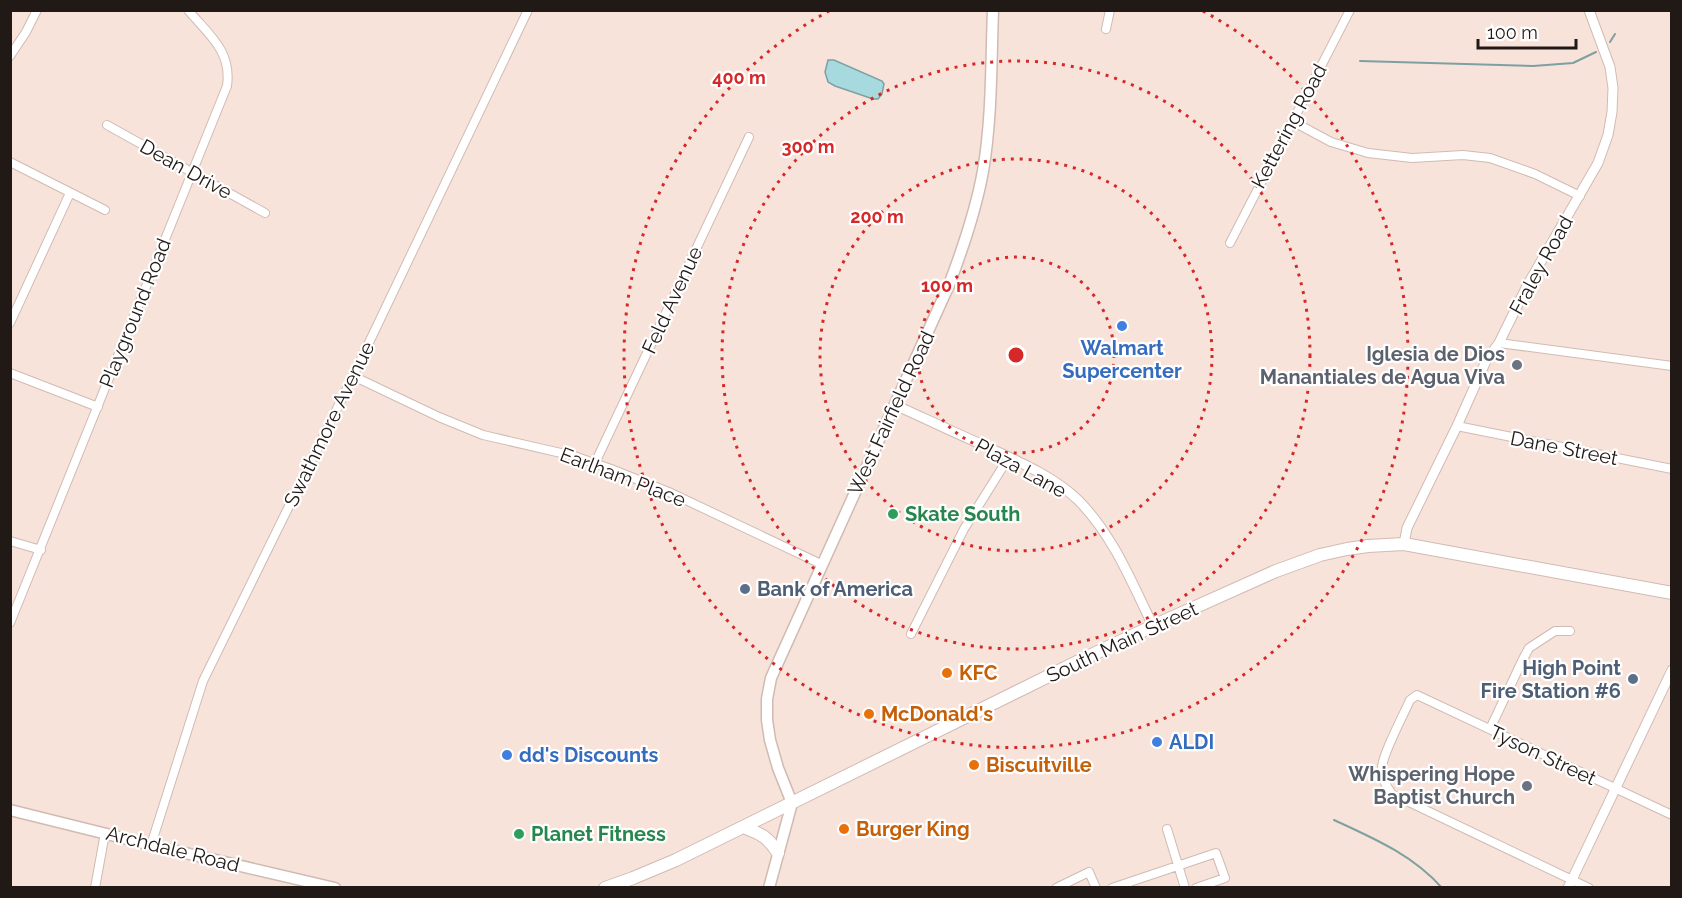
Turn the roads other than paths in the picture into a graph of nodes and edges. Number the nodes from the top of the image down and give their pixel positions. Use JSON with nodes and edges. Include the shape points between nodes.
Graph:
{"nodes":[{"id":1,"x":37,"y":10,"type":"edge"},
{"id":2,"x":188,"y":10,"type":"edge"},
{"id":3,"x":528,"y":10,"type":"edge"},
{"id":4,"x":993,"y":10,"type":"edge"},
{"id":5,"x":1110,"y":10,"type":"edge"},
{"id":6,"x":1350,"y":10,"type":"edge"},
{"id":7,"x":1588,"y":10,"type":"edge"},
{"id":8,"x":1106,"y":29,"type":"dead end"},
{"id":9,"x":10,"y":56,"type":"edge"},
{"id":10,"x":1292,"y":121,"type":"junction"},
{"id":11,"x":107,"y":125,"type":"dead end"},
{"id":12,"x":748,"y":137,"type":"dead end"},
{"id":13,"x":10,"y":162,"type":"edge"},
{"id":14,"x":192,"y":173,"type":"junction"},
{"id":15,"x":70,"y":192,"type":"junction"},
{"id":16,"x":1580,"y":196,"type":"junction"},
{"id":17,"x":105,"y":210,"type":"dead end"},
{"id":18,"x":266,"y":213,"type":"dead end"},
{"id":19,"x":1230,"y":243,"type":"dead end"},
{"id":20,"x":10,"y":323,"type":"edge"},
{"id":21,"x":1499,"y":343,"type":"junction"},
{"id":22,"x":1671,"y":366,"type":"edge"},
{"id":23,"x":10,"y":373,"type":"edge"},
{"id":24,"x":353,"y":376,"type":"junction"},
{"id":25,"x":895,"y":405,"type":"junction"},
{"id":26,"x":98,"y":407,"type":"junction"},
{"id":27,"x":1457,"y":426,"type":"junction"},
{"id":28,"x":1010,"y":457,"type":"junction"},
{"id":29,"x":595,"y":463,"type":"junction"},
{"id":30,"x":1671,"y":469,"type":"edge"},
{"id":31,"x":10,"y":541,"type":"edge"},
{"id":32,"x":1404,"y":544,"type":"junction"},
{"id":33,"x":41,"y":550,"type":"junction"},
{"id":34,"x":822,"y":564,"type":"junction"},
{"id":35,"x":1671,"y":593,"type":"edge"},
{"id":36,"x":10,"y":623,"type":"edge"},
{"id":37,"x":1153,"y":626,"type":"junction"},
{"id":38,"x":1570,"y":631,"type":"dead end"},
{"id":39,"x":910,"y":634,"type":"dead end"},
{"id":40,"x":1671,"y":670,"type":"edge"},
{"id":41,"x":1490,"y":729,"type":"junction"},
{"id":42,"x":1616,"y":789,"type":"junction"},
{"id":43,"x":792,"y":803,"type":"junction"},
{"id":44,"x":10,"y":810,"type":"edge"},
{"id":45,"x":1671,"y":815,"type":"edge"},
{"id":46,"x":743,"y":827,"type":"junction"},
{"id":47,"x":1167,"y":829,"type":"dead end"},
{"id":48,"x":105,"y":833,"type":"junction"},
{"id":49,"x":151,"y":845,"type":"junction"},
{"id":50,"x":778,"y":853,"type":"junction"},
{"id":51,"x":1178,"y":865,"type":"junction"},
{"id":52,"x":1135,"y":884,"type":"edge"},
{"id":53,"x":1570,"y":884,"type":"edge"},
{"id":54,"x":95,"y":888,"type":"edge"},
{"id":55,"x":335,"y":888,"type":"edge"},
{"id":56,"x":605,"y":888,"type":"edge"},
{"id":57,"x":769,"y":888,"type":"edge"},
{"id":58,"x":1056,"y":888,"type":"edge"},
{"id":59,"x":1096,"y":888,"type":"edge"},
{"id":60,"x":1112,"y":888,"type":"edge"},
{"id":61,"x":1185,"y":888,"type":"edge"},
{"id":62,"x":1196,"y":888,"type":"edge"},
{"id":63,"x":1589,"y":888,"type":"edge"}],
"edges":[{"from":1,"to":9,"type":"street"},
{"from":2,"to":14,"type":"street","name":"Playground Road","via":[[223,53],[228,69],[227,86]]},
{"from":3,"to":24,"type":"street","name":"Swathmore Avenue"},
{"from":4,"to":25,"type":"main road","name":"West Fairfield Road","via":[[983,171],[949,285]]},
{"from":5,"to":8,"type":"street"},
{"from":6,"to":10,"type":"street","name":"Kettering Road"},
{"from":7,"to":16,"type":"street","name":"Fraley Road","via":[[1610,67],[1612,112],[1598,163]]},
{"from":10,"to":16,"type":"street","via":[[1331,142],[1368,153],[1490,159],[1535,174]]},
{"from":10,"to":19,"type":"street","name":"Kettering Road"},
{"from":11,"to":14,"type":"street","name":"Dean Drive"},
{"from":12,"to":29,"type":"street","name":"Feld Avenue"},
{"from":13,"to":15,"type":"street"},
{"from":14,"to":18,"type":"street","name":"Dean Drive"},
{"from":14,"to":26,"type":"street","name":"Playground Road"},
{"from":15,"to":17,"type":"street"},
{"from":15,"to":20,"type":"street"},
{"from":16,"to":21,"type":"street","name":"Fraley Road","via":[[1528,284]]},
{"from":21,"to":22,"type":"street"},
{"from":21,"to":27,"type":"street","name":"Fraley Road","via":[[1486,361]]},
{"from":23,"to":26,"type":"street"},
{"from":24,"to":29,"type":"street","name":"Earlham Place","via":[[483,435]]},
{"from":24,"to":49,"type":"street","name":"Swathmore Avenue","via":[[203,681]]},
{"from":25,"to":28,"type":"street","name":"Plaza Lane"},
{"from":25,"to":34,"type":"main road","name":"West Fairfield Road"},
{"from":26,"to":33,"type":"street","name":"Playground Road"},
{"from":27,"to":30,"type":"street","name":"Dane Street"},
{"from":27,"to":32,"type":"street","name":"Fraley Road","via":[[1407,528]]},
{"from":28,"to":37,"type":"street","name":"Plaza Lane","via":[[1077,500],[1101,528]]},
{"from":28,"to":39,"type":"street","via":[[964,529]]},
{"from":29,"to":34,"type":"street","name":"Earlham Place","via":[[671,493]]},
{"from":31,"to":33,"type":"street"},
{"from":32,"to":35,"type":"main road","name":"South Main Street"},
{"from":32,"to":37,"type":"main road","name":"South Main Street","via":[[1347,549],[1299,561]]},
{"from":33,"to":36,"type":"street","name":"Playground Road"},
{"from":34,"to":43,"type":"main road","name":"West Fairfield Road","via":[[776,665],[767,699],[770,740]]},
{"from":37,"to":43,"type":"main road","name":"South Main Street"},
{"from":38,"to":41,"type":"street","via":[[1555,631],[1529,648]]},
{"from":40,"to":42,"type":"street"},
{"from":41,"to":42,"type":"street","name":"Tyson Street"},
{"from":41,"to":53,"type":"street","name":"Tyson Street","via":[[1414,696],[1383,762],[1386,787],[1392,794]]},
{"from":42,"to":45,"type":"street","name":"Tyson Street"},
{"from":42,"to":53,"type":"street"},
{"from":43,"to":46,"type":"main road","name":"South Main Street"},
{"from":43,"to":50,"type":"main road"},
{"from":44,"to":48,"type":"main road","name":"Archdale Road"},
{"from":46,"to":50,"type":"main road","via":[[769,839]]},
{"from":46,"to":56,"type":"main road","name":"South Main Street","via":[[676,860]]},
{"from":47,"to":51,"type":"street"},
{"from":48,"to":49,"type":"main road","name":"Archdale Road"},
{"from":48,"to":54,"type":"street"},
{"from":49,"to":55,"type":"main road","name":"Archdale Road"},
{"from":50,"to":57,"type":"main road"},
{"from":51,"to":52,"type":"street"},
{"from":51,"to":61,"type":"street"},
{"from":51,"to":62,"type":"street","via":[[1216,853],[1225,878]]},
{"from":52,"to":60,"type":"street"},
{"from":53,"to":63,"type":"street"},
{"from":58,"to":59,"type":"street","via":[[1089,872]]}]}
